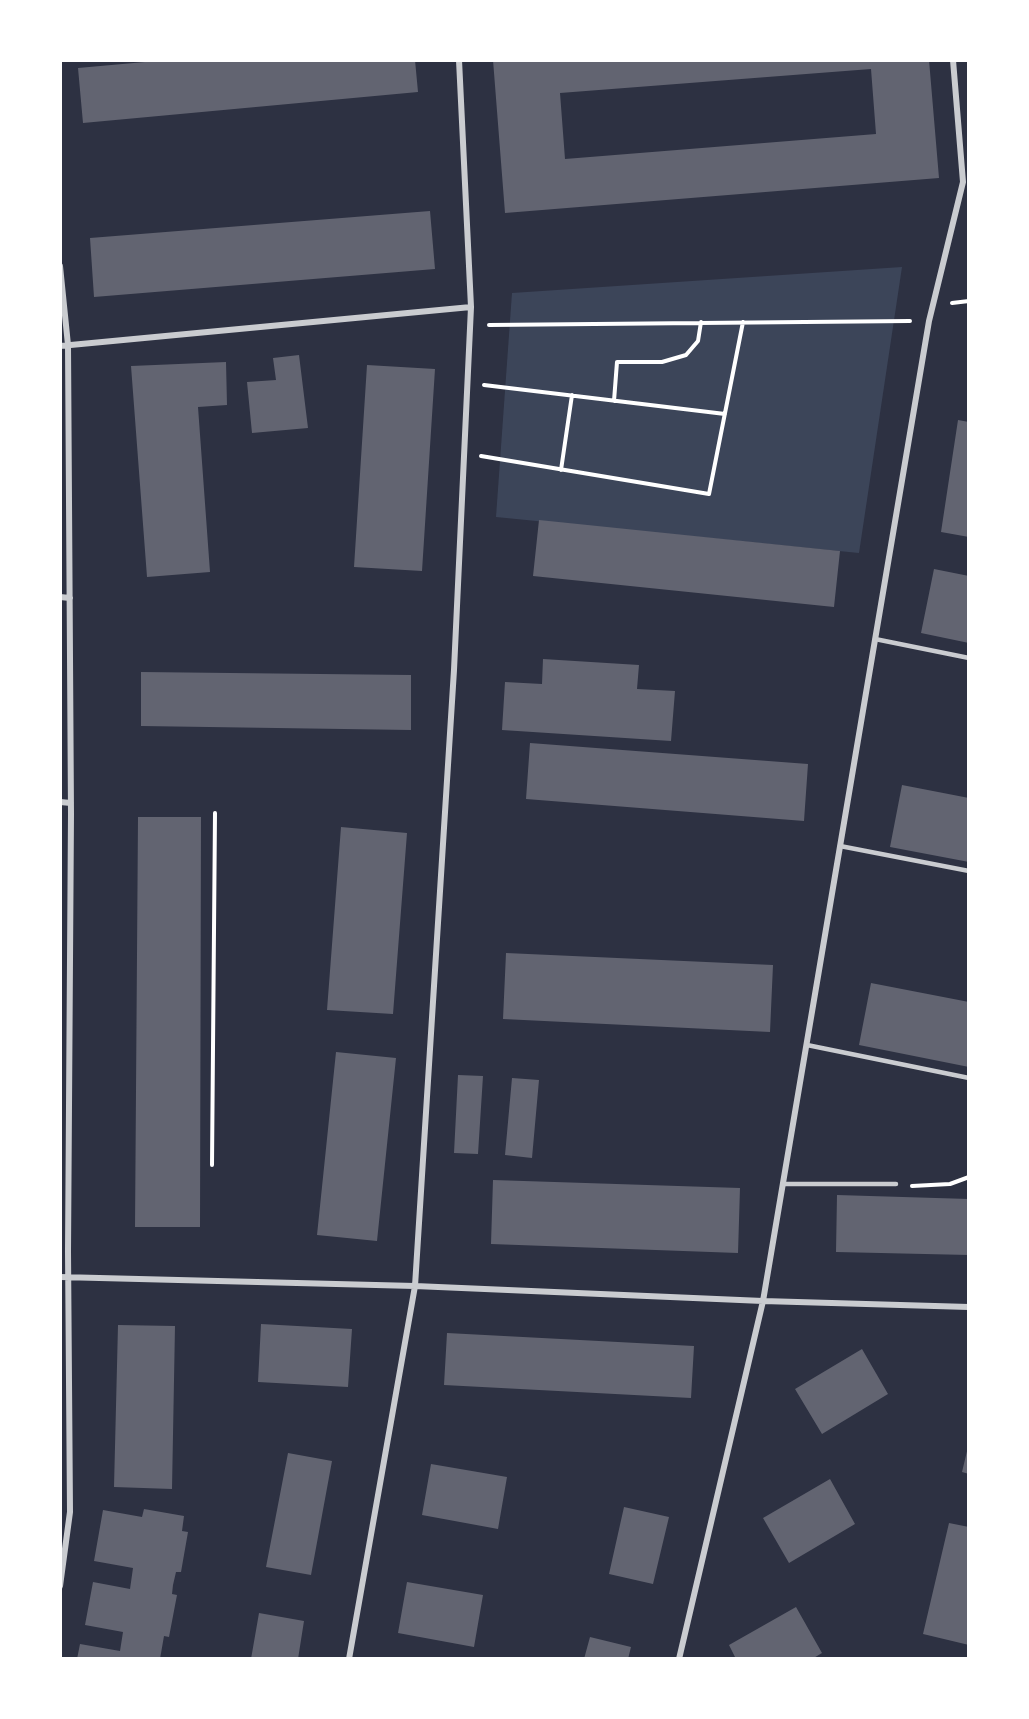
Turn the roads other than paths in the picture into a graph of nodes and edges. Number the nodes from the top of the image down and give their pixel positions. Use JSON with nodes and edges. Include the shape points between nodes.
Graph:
{"nodes":[{"id":1,"x":459,"y":60,"type":"edge"},
{"id":2,"x":953,"y":60,"type":"edge"},
{"id":3,"x":60,"y":266,"type":"edge"},
{"id":4,"x":471,"y":307,"type":"junction"},
{"id":5,"x":68,"y":345,"type":"junction"},
{"id":6,"x":60,"y":346,"type":"edge"},
{"id":7,"x":60,"y":597,"type":"edge"},
{"id":8,"x":70,"y":598,"type":"junction"},
{"id":9,"x":875,"y":639,"type":"junction"},
{"id":10,"x":969,"y":658,"type":"edge"},
{"id":11,"x":60,"y":802,"type":"edge"},
{"id":12,"x":71,"y":803,"type":"junction"},
{"id":13,"x":840,"y":846,"type":"junction"},
{"id":14,"x":969,"y":871,"type":"edge"},
{"id":15,"x":807,"y":1045,"type":"junction"},
{"id":16,"x":969,"y":1078,"type":"edge"},
{"id":17,"x":783,"y":1184,"type":"junction"},
{"id":18,"x":896,"y":1184,"type":"road end"},
{"id":19,"x":60,"y":1277,"type":"edge"},
{"id":20,"x":69,"y":1277,"type":"junction"},
{"id":21,"x":415,"y":1286,"type":"junction"},
{"id":22,"x":763,"y":1301,"type":"junction"},
{"id":23,"x":969,"y":1307,"type":"edge"},
{"id":24,"x":60,"y":1586,"type":"edge"},
{"id":25,"x":349,"y":1659,"type":"edge"},
{"id":26,"x":679,"y":1659,"type":"edge"}],
"edges":[{"from":1,"to":4,"type":"street"},
{"from":2,"to":9,"type":"street","via":[[963,182],[929,321]]},
{"from":3,"to":5,"type":"street"},
{"from":4,"to":5,"type":"street"},
{"from":4,"to":21,"type":"street","via":[[454,669]]},
{"from":5,"to":6,"type":"street"},
{"from":5,"to":8,"type":"street"},
{"from":7,"to":8,"type":"street"},
{"from":8,"to":12,"type":"street"},
{"from":9,"to":10,"type":"lane"},
{"from":9,"to":13,"type":"street"},
{"from":11,"to":12,"type":"street"},
{"from":12,"to":20,"type":"street"},
{"from":13,"to":14,"type":"lane"},
{"from":13,"to":15,"type":"street"},
{"from":15,"to":16,"type":"lane"},
{"from":15,"to":17,"type":"street"},
{"from":17,"to":18,"type":"lane"},
{"from":17,"to":22,"type":"street"},
{"from":19,"to":20,"type":"street"},
{"from":20,"to":21,"type":"street"},
{"from":20,"to":24,"type":"street","via":[[70,1512]]},
{"from":21,"to":22,"type":"street"},
{"from":21,"to":25,"type":"street"},
{"from":22,"to":23,"type":"street"},
{"from":22,"to":26,"type":"street"}]}
